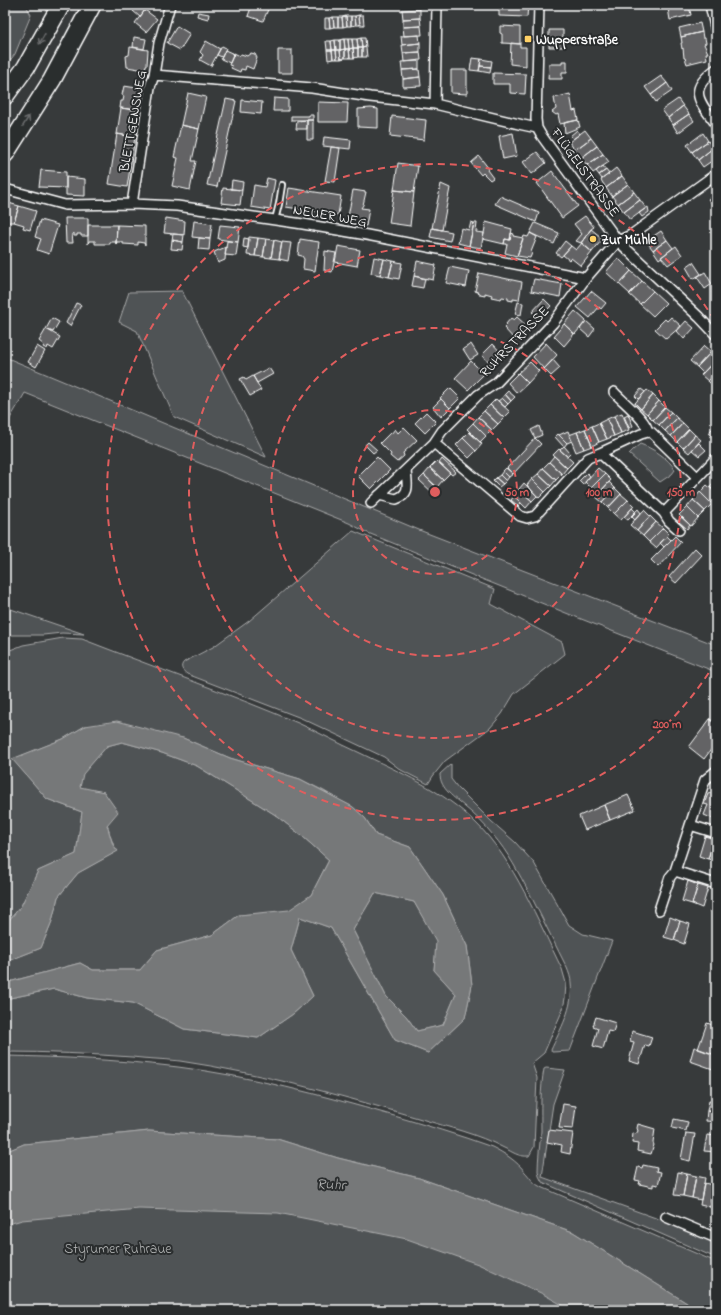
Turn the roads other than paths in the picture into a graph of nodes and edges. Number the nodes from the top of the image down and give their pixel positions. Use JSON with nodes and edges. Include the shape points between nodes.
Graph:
{"nodes":[{"id":1,"x":61,"y":5,"type":"edge"},
{"id":2,"x":92,"y":5,"type":"edge"},
{"id":3,"x":170,"y":5,"type":"edge"},
{"id":4,"x":437,"y":5,"type":"edge"},
{"id":5,"x":539,"y":5,"type":"edge"},
{"id":6,"x":710,"y":5,"type":"edge"},
{"id":7,"x":716,"y":31,"type":"edge"},
{"id":8,"x":716,"y":69,"type":"edge"},
{"id":9,"x":154,"y":75,"type":"junction"},
{"id":10,"x":5,"y":96,"type":"edge"},
{"id":11,"x":435,"y":104,"type":"junction"},
{"id":12,"x":716,"y":124,"type":"edge"},
{"id":13,"x":537,"y":128,"type":"junction"},
{"id":14,"x":5,"y":154,"type":"edge"},
{"id":15,"x":716,"y":174,"type":"edge"},
{"id":16,"x":282,"y":185,"type":"dead end"},
{"id":17,"x":5,"y":191,"type":"edge"},
{"id":18,"x":132,"y":204,"type":"junction"},
{"id":19,"x":275,"y":220,"type":"junction"},
{"id":20,"x":618,"y":241,"type":"junction"},
{"id":21,"x":586,"y":278,"type":"junction"},
{"id":22,"x":716,"y":335,"type":"edge"},
{"id":23,"x":614,"y":392,"type":"dead end"},
{"id":24,"x":648,"y":432,"type":"junction"},
{"id":25,"x":434,"y":443,"type":"junction"},
{"id":26,"x":600,"y":453,"type":"junction"},
{"id":27,"x":716,"y":458,"type":"edge"},
{"id":28,"x":406,"y":470,"type":"junction"},
{"id":29,"x":698,"y":477,"type":"junction"},
{"id":30,"x":380,"y":495,"type":"junction"},
{"id":31,"x":371,"y":503,"type":"dead end"},
{"id":32,"x":664,"y":513,"type":"junction"},
{"id":33,"x":679,"y":530,"type":"dead end"},
{"id":34,"x":716,"y":771,"type":"edge"},
{"id":35,"x":690,"y":825,"type":"junction"},
{"id":36,"x":716,"y":833,"type":"edge"},
{"id":37,"x":675,"y":871,"type":"junction"},
{"id":38,"x":716,"y":884,"type":"edge"},
{"id":39,"x":659,"y":910,"type":"dead end"},
{"id":40,"x":666,"y":1217,"type":"dead end"},
{"id":41,"x":716,"y":1238,"type":"edge"}],
"edges":[{"from":1,"to":10,"type":"highway","one_way":true,"via":[[26,67]]},
{"from":14,"to":2,"type":"highway","one_way":true,"via":[[52,80]]},
{"from":3,"to":9,"type":"street","name":"BLETTGENSWEG"},
{"from":4,"to":11,"type":"street"},
{"from":5,"to":13,"type":"street","name":"FLÜGELSTRASSE"},
{"from":6,"to":7,"type":"street"},
{"from":8,"to":12,"type":"street","via":[[704,77],[698,92],[701,103]]},
{"from":9,"to":11,"type":"street","via":[[312,88]]},
{"from":9,"to":18,"type":"street","name":"BLETTGENSWEG"},
{"from":11,"to":13,"type":"street"},
{"from":13,"to":20,"type":"street","name":"FLÜGELSTRASSE"},
{"from":15,"to":20,"type":"street","via":[[631,235]]},
{"from":16,"to":19,"type":"lane"},
{"from":17,"to":18,"type":"street","name":"NEUER WEG","via":[[65,205]]},
{"from":18,"to":19,"type":"street","name":"NEUER WEG","via":[[177,206]]},
{"from":19,"to":21,"type":"street","name":"NEUER WEG"},
{"from":20,"to":21,"type":"street","name":"RUHRSTRASSE"},
{"from":20,"to":22,"type":"street","name":"FLÜGELSTRASSE"},
{"from":21,"to":25,"type":"street","name":"RUHRSTRASSE","via":[[553,323],[496,383],[478,395],[442,431]]},
{"from":23,"to":24,"type":"street","via":[[643,421],[648,427]]},
{"from":24,"to":26,"type":"street"},
{"from":24,"to":29,"type":"street","via":[[654,434]]},
{"from":25,"to":26,"type":"street","via":[[520,516],[527,518],[535,516],[588,458]]},
{"from":25,"to":28,"type":"street","name":"RUHRSTRASSE"},
{"from":26,"to":32,"type":"street"},
{"from":27,"to":29,"type":"street"},
{"from":28,"to":30,"type":"street","name":"RUHRSTRASSE"},
{"from":28,"to":30,"type":"street","via":[[405,495],[396,499]]},
{"from":29,"to":32,"type":"street"},
{"from":30,"to":31,"type":"street","name":"RUHRSTRASSE"},
{"from":32,"to":33,"type":"street"},
{"from":34,"to":35,"type":"street","via":[[705,780]]},
{"from":35,"to":36,"type":"street"},
{"from":35,"to":37,"type":"street"},
{"from":37,"to":38,"type":"street"},
{"from":37,"to":39,"type":"street","via":[[670,877]]},
{"from":40,"to":41,"type":"street"}]}
